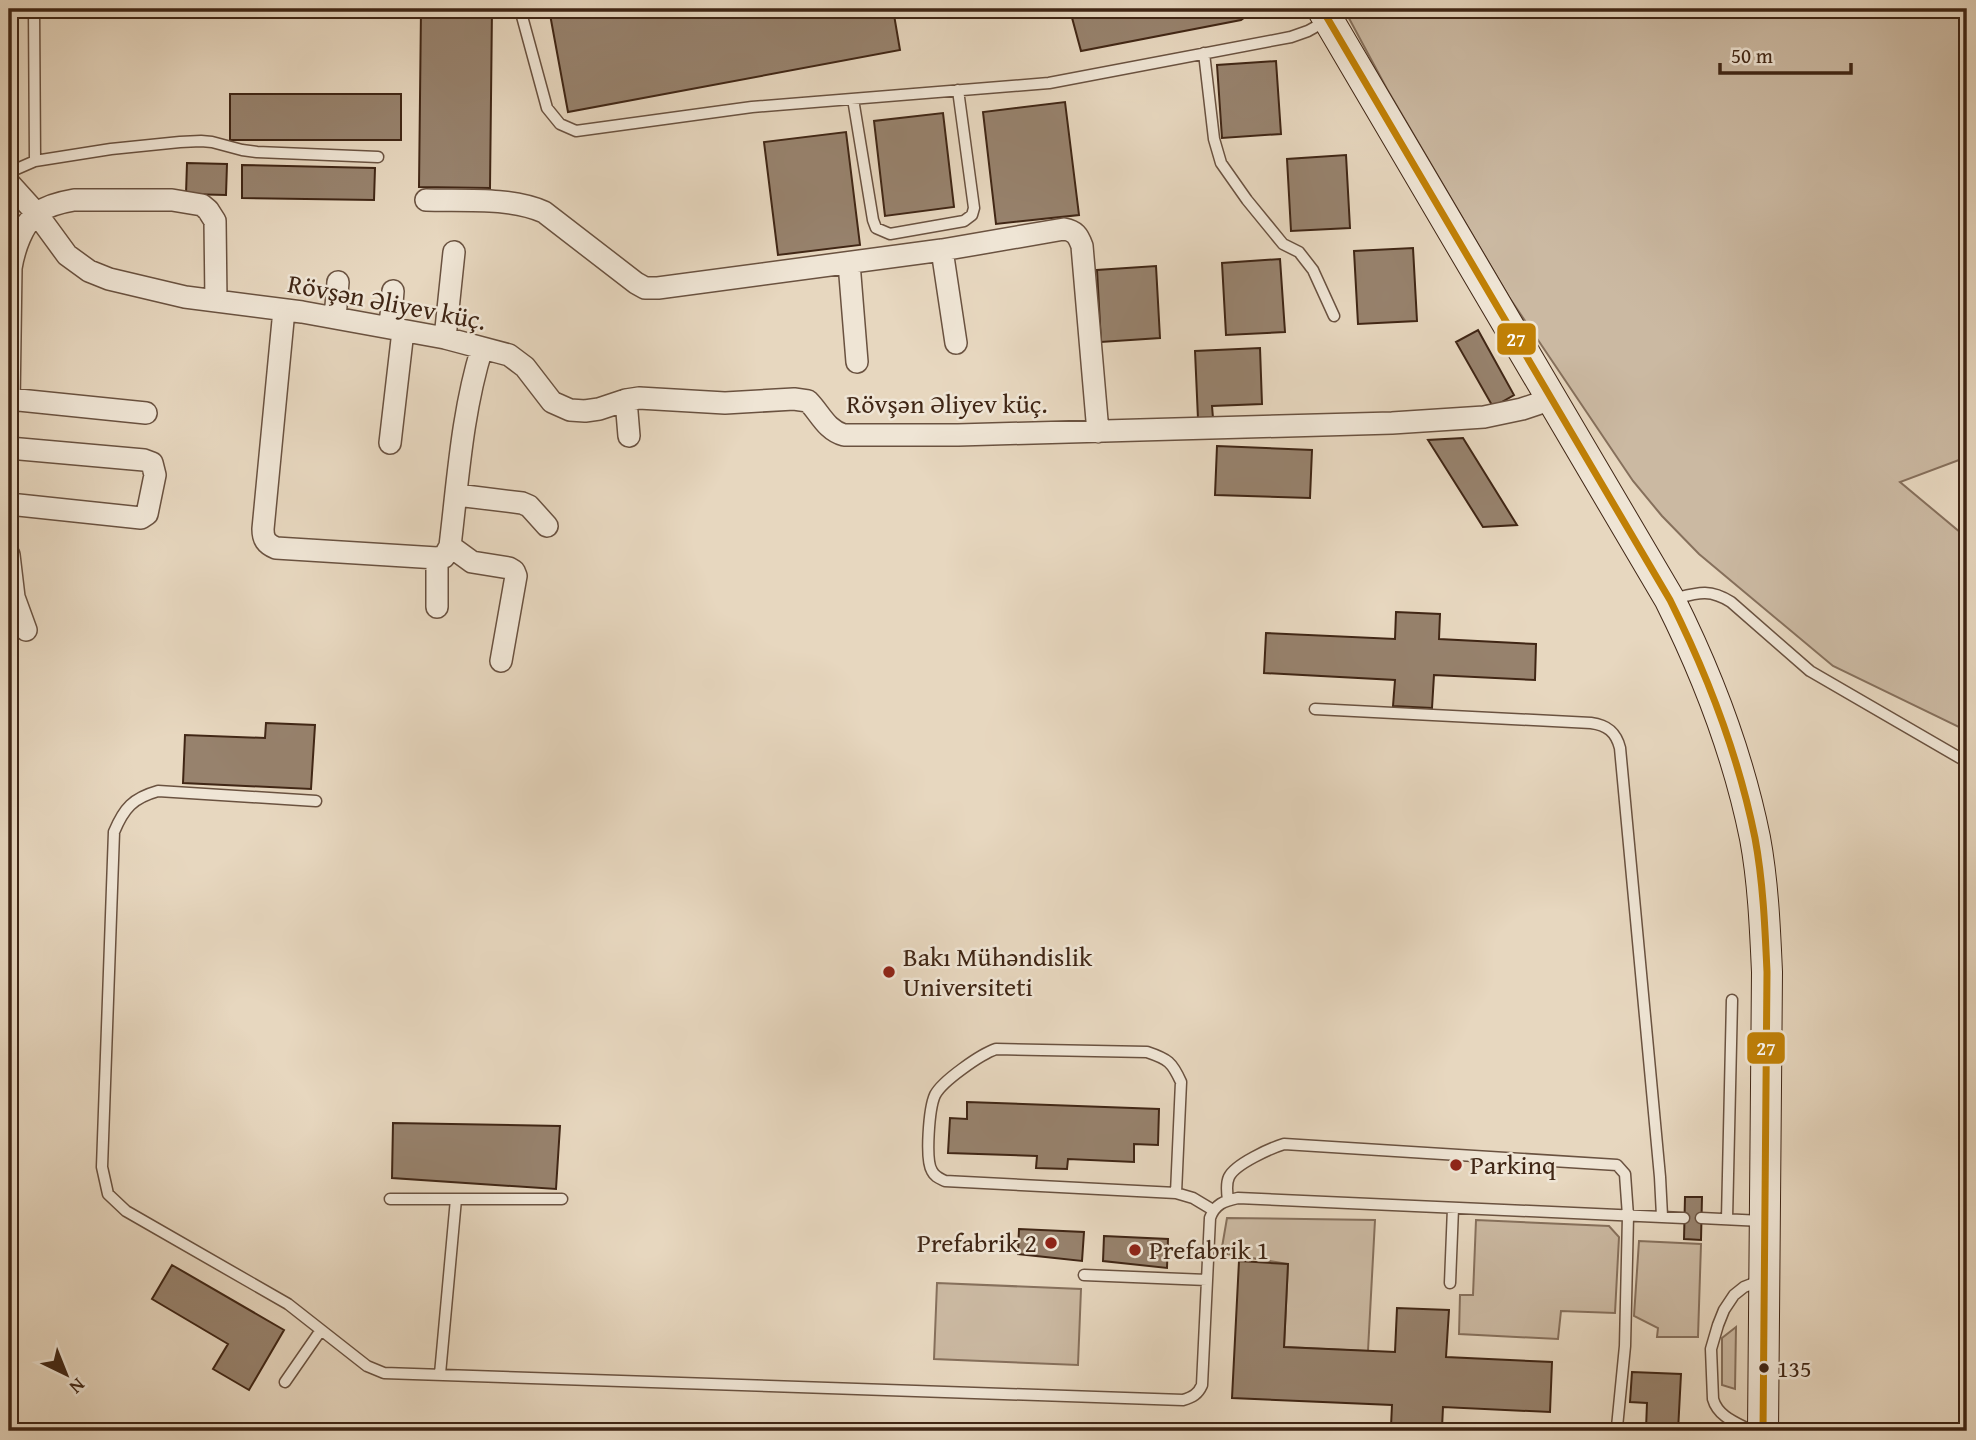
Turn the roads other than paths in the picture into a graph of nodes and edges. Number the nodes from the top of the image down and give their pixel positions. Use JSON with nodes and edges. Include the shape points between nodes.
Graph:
{"nodes":[{"id":1,"x":34,"y":9,"type":"edge"},
{"id":2,"x":520,"y":9,"type":"edge"},
{"id":3,"x":1325,"y":14,"type":"edge"},
{"id":4,"x":1204,"y":53,"type":"junction"},
{"id":5,"x":958,"y":90,"type":"junction"},
{"id":6,"x":853,"y":99,"type":"junction"},
{"id":7,"x":377,"y":157,"type":"dead end"},
{"id":8,"x":35,"y":162,"type":"junction"},
{"id":9,"x":9,"y":175,"type":"edge"},
{"id":10,"x":9,"y":183,"type":"edge"},
{"id":11,"x":426,"y":200,"type":"dead end"},
{"id":12,"x":37,"y":214,"type":"junction"},
{"id":13,"x":942,"y":250,"type":"junction"},
{"id":14,"x":454,"y":252,"type":"dead end"},
{"id":15,"x":849,"y":263,"type":"junction"},
{"id":16,"x":338,"y":282,"type":"dead end"},
{"id":17,"x":393,"y":291,"type":"dead end"},
{"id":18,"x":216,"y":301,"type":"junction"},
{"id":19,"x":284,"y":310,"type":"junction"},
{"id":20,"x":1334,"y":316,"type":"dead end"},
{"id":21,"x":335,"y":318,"type":"junction"},
{"id":22,"x":396,"y":329,"type":"junction"},
{"id":23,"x":445,"y":338,"type":"junction"},
{"id":24,"x":956,"y":343,"type":"dead end"},
{"id":25,"x":482,"y":348,"type":"junction"},
{"id":26,"x":857,"y":362,"type":"dead end"},
{"id":27,"x":1552,"y":399,"type":"junction"},
{"id":28,"x":626,"y":400,"type":"junction"},
{"id":29,"x":9,"y":401,"type":"edge"},
{"id":30,"x":146,"y":413,"type":"dead end"},
{"id":31,"x":1098,"y":432,"type":"junction"},
{"id":32,"x":629,"y":436,"type":"dead end"},
{"id":33,"x":390,"y":443,"type":"dead end"},
{"id":34,"x":9,"y":447,"type":"edge"},
{"id":35,"x":457,"y":495,"type":"junction"},
{"id":36,"x":9,"y":504,"type":"edge"},
{"id":37,"x":547,"y":526,"type":"dead end"},
{"id":38,"x":444,"y":552,"type":"junction"},
{"id":39,"x":9,"y":555,"type":"edge"},
{"id":40,"x":1670,"y":600,"type":"junction"},
{"id":41,"x":436,"y":607,"type":"dead end"},
{"id":42,"x":26,"y":630,"type":"dead end"},
{"id":43,"x":501,"y":661,"type":"dead end"},
{"id":44,"x":1315,"y":709,"type":"dead end"},
{"id":45,"x":1967,"y":762,"type":"edge"},
{"id":46,"x":316,"y":801,"type":"dead end"},
{"id":47,"x":1732,"y":1000,"type":"dead end"},
{"id":48,"x":1176,"y":1193,"type":"junction"},
{"id":49,"x":390,"y":1199,"type":"dead end"},
{"id":50,"x":456,"y":1199,"type":"junction"},
{"id":51,"x":562,"y":1199,"type":"dead end"},
{"id":52,"x":1228,"y":1200,"type":"junction"},
{"id":53,"x":1453,"y":1208,"type":"junction"},
{"id":54,"x":1213,"y":1210,"type":"junction"},
{"id":55,"x":1628,"y":1216,"type":"junction"},
{"id":56,"x":1662,"y":1216,"type":"junction"},
{"id":57,"x":1684,"y":1217,"type":"dead end"},
{"id":58,"x":1701,"y":1218,"type":"dead end"},
{"id":59,"x":1727,"y":1220,"type":"junction"},
{"id":60,"x":1766,"y":1221,"type":"junction"},
{"id":61,"x":1084,"y":1275,"type":"dead end"},
{"id":62,"x":1765,"y":1279,"type":"junction"},
{"id":63,"x":1207,"y":1280,"type":"junction"},
{"id":64,"x":1450,"y":1283,"type":"dead end"},
{"id":65,"x":321,"y":1330,"type":"junction"},
{"id":66,"x":440,"y":1374,"type":"junction"},
{"id":67,"x":285,"y":1382,"type":"dead end"},
{"id":68,"x":1617,"y":1427,"type":"dead end"},
{"id":69,"x":1752,"y":1431,"type":"edge"},
{"id":70,"x":1763,"y":1431,"type":"edge"}],
"edges":[{"from":1,"to":8,"type":"lane"},
{"from":2,"to":6,"type":"lane","via":[[547,108],[559,124],[576,131],[752,107]]},
{"from":3,"to":4,"type":"lane","via":[[1308,31],[1291,37]]},
{"from":3,"to":27,"type":"main road"},
{"from":4,"to":5,"type":"lane","via":[[1049,83]]},
{"from":4,"to":20,"type":"lane","via":[[1214,139],[1222,163],[1283,244],[1299,253],[1313,270]]},
{"from":5,"to":6,"type":"lane"},
{"from":5,"to":6,"type":"lane","via":[[972,215],[964,221],[890,234],[876,228],[873,220]]},
{"from":7,"to":8,"type":"lane","via":[[257,152],[201,141]]},
{"from":8,"to":9,"type":"lane"},
{"from":10,"to":12,"type":"street","name":"Rövşən Əliyev küç."},
{"from":11,"to":15,"type":"street","via":[[533,207],[645,288]]},
{"from":12,"to":18,"type":"street","name":"Rövşən Əliyev küç.","via":[[67,255],[89,271]]},
{"from":12,"to":18,"type":"street","via":[[74,200],[172,200],[202,205],[215,221]]},
{"from":12,"to":29,"type":"street","via":[[13,253]]},
{"from":13,"to":15,"type":"street"},
{"from":13,"to":24,"type":"street"},
{"from":13,"to":31,"type":"street","via":[[1064,229],[1078,235]]},
{"from":14,"to":23,"type":"street"},
{"from":15,"to":26,"type":"street"},
{"from":16,"to":21,"type":"street"},
{"from":17,"to":22,"type":"street"},
{"from":18,"to":19,"type":"street","name":"Rövşən Əliyev küç."},
{"from":19,"to":21,"type":"street","name":"Rövşən Əliyev küç."},
{"from":19,"to":38,"type":"street","via":[[263,529],[266,541],[276,548]]},
{"from":21,"to":22,"type":"street","name":"Rövşən Əliyev küç."},
{"from":22,"to":23,"type":"street","name":"Rövşən Əliyev küç."},
{"from":22,"to":33,"type":"street"},
{"from":23,"to":25,"type":"street","name":"Rövşən Əliyev küç."},
{"from":25,"to":28,"type":"street","name":"Rövşən Əliyev küç.","via":[[515,358],[560,407],[585,411]]},
{"from":25,"to":35,"type":"street","via":[[470,390]]},
{"from":27,"to":31,"type":"street","name":"Rövşən Əliyev küç.","via":[[1465,419]]},
{"from":27,"to":40,"type":"main road"},
{"from":28,"to":31,"type":"street","name":"Rövşən Əliyev küç.","via":[[803,400],[835,432],[855,436]]},
{"from":28,"to":32,"type":"street"},
{"from":29,"to":30,"type":"street"},
{"from":34,"to":36,"type":"street","via":[[144,460],[152,463],[155,475],[147,514],[141,518]]},
{"from":35,"to":37,"type":"street","via":[[522,503]]},
{"from":35,"to":38,"type":"street"},
{"from":38,"to":41,"type":"street"},
{"from":38,"to":43,"type":"street","via":[[514,571]]},
{"from":39,"to":42,"type":"street","via":[[14,597]]},
{"from":40,"to":45,"type":"lane","via":[[1703,592],[1718,594],[1810,671]]},
{"from":40,"to":60,"type":"main road","via":[[1722,718],[1755,841],[1767,972]]},
{"from":44,"to":56,"type":"lane","via":[[1591,723],[1604,725],[1618,739]]},
{"from":46,"to":65,"type":"lane","via":[[158,791],[126,807],[114,832],[102,1167],[108,1194],[117,1203],[288,1304]]},
{"from":47,"to":59,"type":"lane"},
{"from":48,"to":48,"type":"lane","via":[[945,1181],[930,1170],[927,1155],[935,1096],[976,1058],[996,1049],[1147,1052],[1164,1058],[1181,1083]]},
{"from":48,"to":54,"type":"lane"},
{"from":49,"to":50,"type":"lane"},
{"from":50,"to":51,"type":"lane"},
{"from":50,"to":66,"type":"lane"},
{"from":52,"to":53,"type":"lane"},
{"from":52,"to":54,"type":"lane"},
{"from":52,"to":55,"type":"lane","via":[[1229,1177],[1236,1168],[1284,1144],[1617,1165],[1625,1174]]},
{"from":53,"to":55,"type":"lane"},
{"from":53,"to":64,"type":"lane"},
{"from":54,"to":63,"type":"lane"},
{"from":55,"to":56,"type":"lane"},
{"from":55,"to":68,"type":"lane","via":[[1625,1346]]},
{"from":56,"to":57,"type":"lane"},
{"from":58,"to":59,"type":"lane"},
{"from":59,"to":60,"type":"lane"},
{"from":60,"to":62,"type":"main road"},
{"from":61,"to":63,"type":"lane"},
{"from":62,"to":69,"type":"lane","via":[[1734,1295],[1711,1349],[1715,1406]]},
{"from":62,"to":70,"type":"main road"},
{"from":63,"to":66,"type":"lane","via":[[1202,1385],[1183,1400]]},
{"from":65,"to":66,"type":"lane","via":[[384,1373]]},
{"from":65,"to":67,"type":"lane"}]}
